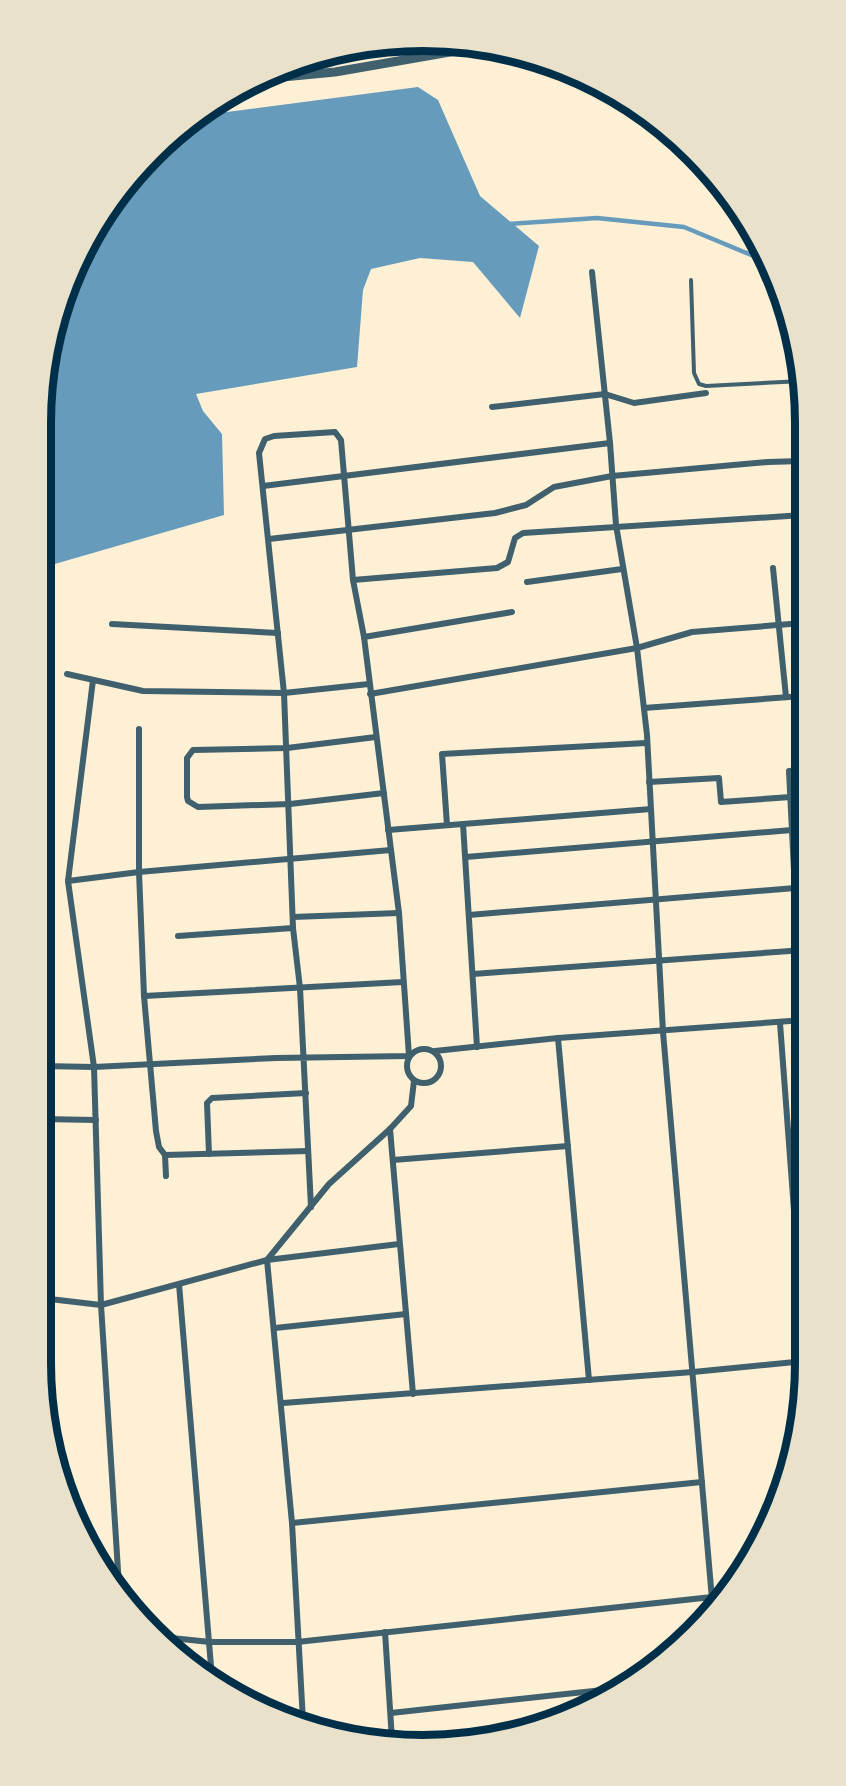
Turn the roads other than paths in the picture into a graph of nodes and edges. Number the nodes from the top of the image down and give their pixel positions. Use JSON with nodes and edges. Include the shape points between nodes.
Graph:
{"nodes":[{"id":1,"x":449,"y":52,"type":"edge"},
{"id":2,"x":288,"y":77,"type":"edge"},
{"id":3,"x":592,"y":272,"type":"dead end"},
{"id":4,"x":691,"y":280,"type":"dead end"},
{"id":5,"x":793,"y":381,"type":"edge"},
{"id":6,"x":706,"y":393,"type":"dead end"},
{"id":7,"x":604,"y":394,"type":"junction"},
{"id":8,"x":492,"y":407,"type":"dead end"},
{"id":9,"x":610,"y":443,"type":"junction"},
{"id":10,"x":795,"y":461,"type":"edge"},
{"id":11,"x":344,"y":474,"type":"junction"},
{"id":12,"x":612,"y":476,"type":"junction"},
{"id":13,"x":263,"y":486,"type":"junction"},
{"id":14,"x":795,"y":515,"type":"edge"},
{"id":15,"x":616,"y":525,"type":"junction"},
{"id":16,"x":349,"y":530,"type":"junction"},
{"id":17,"x":269,"y":538,"type":"junction"},
{"id":18,"x":773,"y":568,"type":"dead end"},
{"id":19,"x":622,"y":569,"type":"junction"},
{"id":20,"x":353,"y":580,"type":"junction"},
{"id":21,"x":527,"y":582,"type":"dead end"},
{"id":22,"x":512,"y":612,"type":"dead end"},
{"id":23,"x":112,"y":624,"type":"dead end"},
{"id":24,"x":795,"y":624,"type":"edge"},
{"id":25,"x":779,"y":625,"type":"junction"},
{"id":26,"x":278,"y":633,"type":"junction"},
{"id":27,"x":364,"y":637,"type":"junction"},
{"id":28,"x":637,"y":648,"type":"junction"},
{"id":29,"x":67,"y":674,"type":"dead end"},
{"id":30,"x":93,"y":680,"type":"junction"},
{"id":31,"x":369,"y":684,"type":"junction"},
{"id":32,"x":284,"y":693,"type":"junction"},
{"id":33,"x":370,"y":694,"type":"junction"},
{"id":34,"x":795,"y":696,"type":"edge"},
{"id":35,"x":786,"y":697,"type":"junction"},
{"id":36,"x":644,"y":708,"type":"junction"},
{"id":37,"x":139,"y":729,"type":"dead end"},
{"id":38,"x":376,"y":737,"type":"junction"},
{"id":39,"x":646,"y":743,"type":"junction"},
{"id":40,"x":287,"y":748,"type":"junction"},
{"id":41,"x":795,"y":771,"type":"edge"},
{"id":42,"x":650,"y":782,"type":"junction"},
{"id":43,"x":384,"y":793,"type":"junction"},
{"id":44,"x":791,"y":797,"type":"junction"},
{"id":45,"x":290,"y":804,"type":"junction"},
{"id":46,"x":651,"y":808,"type":"junction"},
{"id":47,"x":463,"y":824,"type":"junction"},
{"id":48,"x":447,"y":825,"type":"junction"},
{"id":49,"x":388,"y":830,"type":"junction"},
{"id":50,"x":792,"y":830,"type":"junction"},
{"id":51,"x":653,"y":841,"type":"junction"},
{"id":52,"x":391,"y":850,"type":"junction"},
{"id":53,"x":466,"y":857,"type":"junction"},
{"id":54,"x":293,"y":858,"type":"junction"},
{"id":55,"x":139,"y":872,"type":"junction"},
{"id":56,"x":68,"y":881,"type":"junction"},
{"id":57,"x":795,"y":888,"type":"joint"},
{"id":58,"x":657,"y":900,"type":"junction"},
{"id":59,"x":399,"y":913,"type":"junction"},
{"id":60,"x":469,"y":915,"type":"junction"},
{"id":61,"x":293,"y":917,"type":"junction"},
{"id":62,"x":293,"y":928,"type":"junction"},
{"id":63,"x":178,"y":936,"type":"dead end"},
{"id":64,"x":795,"y":950,"type":"edge"},
{"id":65,"x":661,"y":958,"type":"junction"},
{"id":66,"x":473,"y":974,"type":"junction"},
{"id":67,"x":403,"y":981,"type":"junction"},
{"id":68,"x":300,"y":988,"type":"junction"},
{"id":69,"x":144,"y":996,"type":"junction"},
{"id":70,"x":795,"y":1021,"type":"edge"},
{"id":71,"x":780,"y":1023,"type":"junction"},
{"id":72,"x":663,"y":1032,"type":"junction"},
{"id":73,"x":558,"y":1038,"type":"junction"},
{"id":74,"x":477,"y":1047,"type":"junction"},
{"id":75,"x":435,"y":1051,"type":"junction"},
{"id":76,"x":409,"y":1056,"type":"junction"},
{"id":77,"x":304,"y":1057,"type":"junction"},
{"id":78,"x":150,"y":1065,"type":"junction"},
{"id":79,"x":51,"y":1066,"type":"edge"},
{"id":80,"x":94,"y":1067,"type":"junction"},
{"id":81,"x":414,"y":1081,"type":"junction"},
{"id":82,"x":306,"y":1093,"type":"junction"},
{"id":83,"x":51,"y":1119,"type":"edge"},
{"id":84,"x":96,"y":1120,"type":"junction"},
{"id":85,"x":390,"y":1129,"type":"junction"},
{"id":86,"x":568,"y":1146,"type":"junction"},
{"id":87,"x":308,"y":1151,"type":"junction"},
{"id":88,"x":209,"y":1154,"type":"junction"},
{"id":89,"x":165,"y":1155,"type":"junction"},
{"id":90,"x":393,"y":1160,"type":"junction"},
{"id":91,"x":166,"y":1176,"type":"dead end"},
{"id":92,"x":311,"y":1207,"type":"junction"},
{"id":93,"x":795,"y":1217,"type":"edge"},
{"id":94,"x":399,"y":1244,"type":"junction"},
{"id":95,"x":267,"y":1260,"type":"junction"},
{"id":96,"x":179,"y":1284,"type":"junction"},
{"id":97,"x":51,"y":1299,"type":"edge"},
{"id":98,"x":101,"y":1305,"type":"junction"},
{"id":99,"x":406,"y":1314,"type":"junction"},
{"id":100,"x":275,"y":1328,"type":"junction"},
{"id":101,"x":795,"y":1361,"type":"edge"},
{"id":102,"x":693,"y":1372,"type":"junction"},
{"id":103,"x":589,"y":1380,"type":"junction"},
{"id":104,"x":413,"y":1394,"type":"junction"},
{"id":105,"x":283,"y":1403,"type":"junction"},
{"id":106,"x":702,"y":1482,"type":"junction"},
{"id":107,"x":292,"y":1523,"type":"junction"},
{"id":108,"x":118,"y":1576,"type":"edge"},
{"id":109,"x":712,"y":1597,"type":"joint"},
{"id":110,"x":386,"y":1632,"type":"junction"},
{"id":111,"x":173,"y":1638,"type":"edge"},
{"id":112,"x":210,"y":1642,"type":"junction"},
{"id":113,"x":297,"y":1642,"type":"junction"},
{"id":114,"x":211,"y":1669,"type":"edge"},
{"id":115,"x":600,"y":1690,"type":"edge"},
{"id":116,"x":391,"y":1713,"type":"junction"},
{"id":117,"x":303,"y":1715,"type":"edge"},
{"id":118,"x":392,"y":1733,"type":"edge"}],
"edges":[{"from":1,"to":2,"type":"street"},
{"from":3,"to":7,"type":"street"},
{"from":4,"to":5,"type":"lane","via":[[694,373],[699,384]]},
{"from":6,"to":7,"type":"street","via":[[634,403]]},
{"from":7,"to":8,"type":"street"},
{"from":7,"to":9,"type":"street"},
{"from":9,"to":11,"type":"street"},
{"from":9,"to":12,"type":"street"},
{"from":10,"to":12,"type":"street"},
{"from":11,"to":13,"type":"street"},
{"from":11,"to":13,"type":"street","via":[[341,440],[335,432],[274,436],[266,439],[259,453]]},
{"from":11,"to":16,"type":"street"},
{"from":12,"to":15,"type":"street"},
{"from":12,"to":16,"type":"street","via":[[554,487],[526,506]]},
{"from":13,"to":17,"type":"street"},
{"from":14,"to":15,"type":"street"},
{"from":15,"to":19,"type":"street"},
{"from":15,"to":20,"type":"street","via":[[523,533],[515,538],[508,562],[497,568]]},
{"from":16,"to":17,"type":"street"},
{"from":16,"to":20,"type":"street"},
{"from":17,"to":26,"type":"street"},
{"from":18,"to":25,"type":"street"},
{"from":19,"to":21,"type":"street"},
{"from":19,"to":28,"type":"street"},
{"from":20,"to":27,"type":"street"},
{"from":22,"to":27,"type":"street"},
{"from":23,"to":26,"type":"street"},
{"from":24,"to":25,"type":"street"},
{"from":25,"to":28,"type":"street","via":[[693,632]]},
{"from":25,"to":35,"type":"street"},
{"from":26,"to":32,"type":"street"},
{"from":27,"to":31,"type":"street"},
{"from":28,"to":33,"type":"street"},
{"from":28,"to":36,"type":"street"},
{"from":29,"to":30,"type":"street"},
{"from":30,"to":32,"type":"street","via":[[142,691]]},
{"from":30,"to":56,"type":"street"},
{"from":31,"to":32,"type":"street"},
{"from":31,"to":33,"type":"street"},
{"from":32,"to":40,"type":"street"},
{"from":33,"to":38,"type":"street"},
{"from":34,"to":35,"type":"street"},
{"from":35,"to":36,"type":"street"},
{"from":36,"to":39,"type":"street"},
{"from":37,"to":55,"type":"street"},
{"from":38,"to":40,"type":"street"},
{"from":38,"to":43,"type":"street"},
{"from":39,"to":42,"type":"street"},
{"from":39,"to":48,"type":"street","via":[[442,754]]},
{"from":40,"to":45,"type":"street"},
{"from":40,"to":45,"type":"street","via":[[189,752],[187,797],[198,807]]},
{"from":41,"to":44,"type":"street","via":[[789,771]]},
{"from":42,"to":44,"type":"street","via":[[719,778],[721,802]]},
{"from":42,"to":46,"type":"street"},
{"from":43,"to":45,"type":"street"},
{"from":43,"to":49,"type":"street"},
{"from":44,"to":50,"type":"street"},
{"from":45,"to":54,"type":"street"},
{"from":46,"to":47,"type":"street"},
{"from":46,"to":51,"type":"street"},
{"from":47,"to":48,"type":"street"},
{"from":47,"to":53,"type":"street"},
{"from":48,"to":49,"type":"street"},
{"from":49,"to":52,"type":"street"},
{"from":50,"to":51,"type":"street"},
{"from":50,"to":57,"type":"street"},
{"from":51,"to":53,"type":"street"},
{"from":51,"to":58,"type":"street"},
{"from":52,"to":54,"type":"street"},
{"from":52,"to":59,"type":"street"},
{"from":53,"to":60,"type":"street"},
{"from":54,"to":55,"type":"street"},
{"from":54,"to":61,"type":"street"},
{"from":55,"to":56,"type":"street"},
{"from":55,"to":69,"type":"street"},
{"from":56,"to":80,"type":"street"},
{"from":57,"to":58,"type":"street"},
{"from":58,"to":60,"type":"street"},
{"from":58,"to":65,"type":"street"},
{"from":59,"to":61,"type":"street"},
{"from":59,"to":67,"type":"street"},
{"from":60,"to":66,"type":"street"},
{"from":61,"to":62,"type":"street"},
{"from":62,"to":63,"type":"street"},
{"from":62,"to":68,"type":"street"},
{"from":64,"to":65,"type":"street"},
{"from":65,"to":66,"type":"street"},
{"from":65,"to":72,"type":"street"},
{"from":66,"to":74,"type":"street"},
{"from":67,"to":68,"type":"street"},
{"from":67,"to":76,"type":"street"},
{"from":68,"to":69,"type":"street"},
{"from":68,"to":77,"type":"street"},
{"from":69,"to":78,"type":"street"},
{"from":70,"to":71,"type":"street"},
{"from":71,"to":72,"type":"street"},
{"from":71,"to":93,"type":"street"},
{"from":72,"to":73,"type":"street"},
{"from":72,"to":102,"type":"street"},
{"from":73,"to":74,"type":"street"},
{"from":73,"to":86,"type":"street"},
{"from":74,"to":75,"type":"street"},
{"from":75,"to":76,"type":"street","via":[[421,1049]]},
{"from":75,"to":81,"type":"street","via":[[442,1063],[439,1077],[427,1084]]},
{"from":76,"to":77,"type":"street"},
{"from":76,"to":81,"type":"street","via":[[406,1070]]},
{"from":77,"to":78,"type":"street"},
{"from":77,"to":82,"type":"street"},
{"from":78,"to":80,"type":"street"},
{"from":78,"to":89,"type":"street","via":[[157,1139]]},
{"from":79,"to":80,"type":"street"},
{"from":80,"to":84,"type":"street"},
{"from":81,"to":85,"type":"street","via":[[411,1106]]},
{"from":82,"to":87,"type":"street"},
{"from":82,"to":88,"type":"street","via":[[212,1098],[207,1102]]},
{"from":83,"to":84,"type":"street"},
{"from":84,"to":98,"type":"street"},
{"from":85,"to":90,"type":"street"},
{"from":85,"to":92,"type":"street","via":[[329,1184]]},
{"from":86,"to":90,"type":"street"},
{"from":86,"to":103,"type":"street"},
{"from":87,"to":88,"type":"street"},
{"from":87,"to":92,"type":"street"},
{"from":88,"to":89,"type":"street"},
{"from":89,"to":91,"type":"street"},
{"from":90,"to":94,"type":"street"},
{"from":92,"to":95,"type":"street"},
{"from":94,"to":95,"type":"street"},
{"from":94,"to":99,"type":"street"},
{"from":95,"to":96,"type":"street"},
{"from":95,"to":100,"type":"street"},
{"from":96,"to":98,"type":"street"},
{"from":96,"to":112,"type":"street"},
{"from":97,"to":98,"type":"street"},
{"from":98,"to":108,"type":"street"},
{"from":99,"to":100,"type":"street"},
{"from":99,"to":104,"type":"street"},
{"from":100,"to":105,"type":"street"},
{"from":101,"to":102,"type":"street"},
{"from":102,"to":103,"type":"street"},
{"from":102,"to":106,"type":"street"},
{"from":103,"to":104,"type":"street"},
{"from":104,"to":105,"type":"street"},
{"from":105,"to":107,"type":"street"},
{"from":106,"to":107,"type":"street"},
{"from":106,"to":109,"type":"street"},
{"from":107,"to":113,"type":"street"},
{"from":109,"to":110,"type":"street"},
{"from":110,"to":113,"type":"street"},
{"from":110,"to":116,"type":"street"},
{"from":111,"to":112,"type":"street"},
{"from":112,"to":113,"type":"street"},
{"from":112,"to":114,"type":"street"},
{"from":113,"to":117,"type":"street"},
{"from":115,"to":116,"type":"street"},
{"from":116,"to":118,"type":"street"}]}
